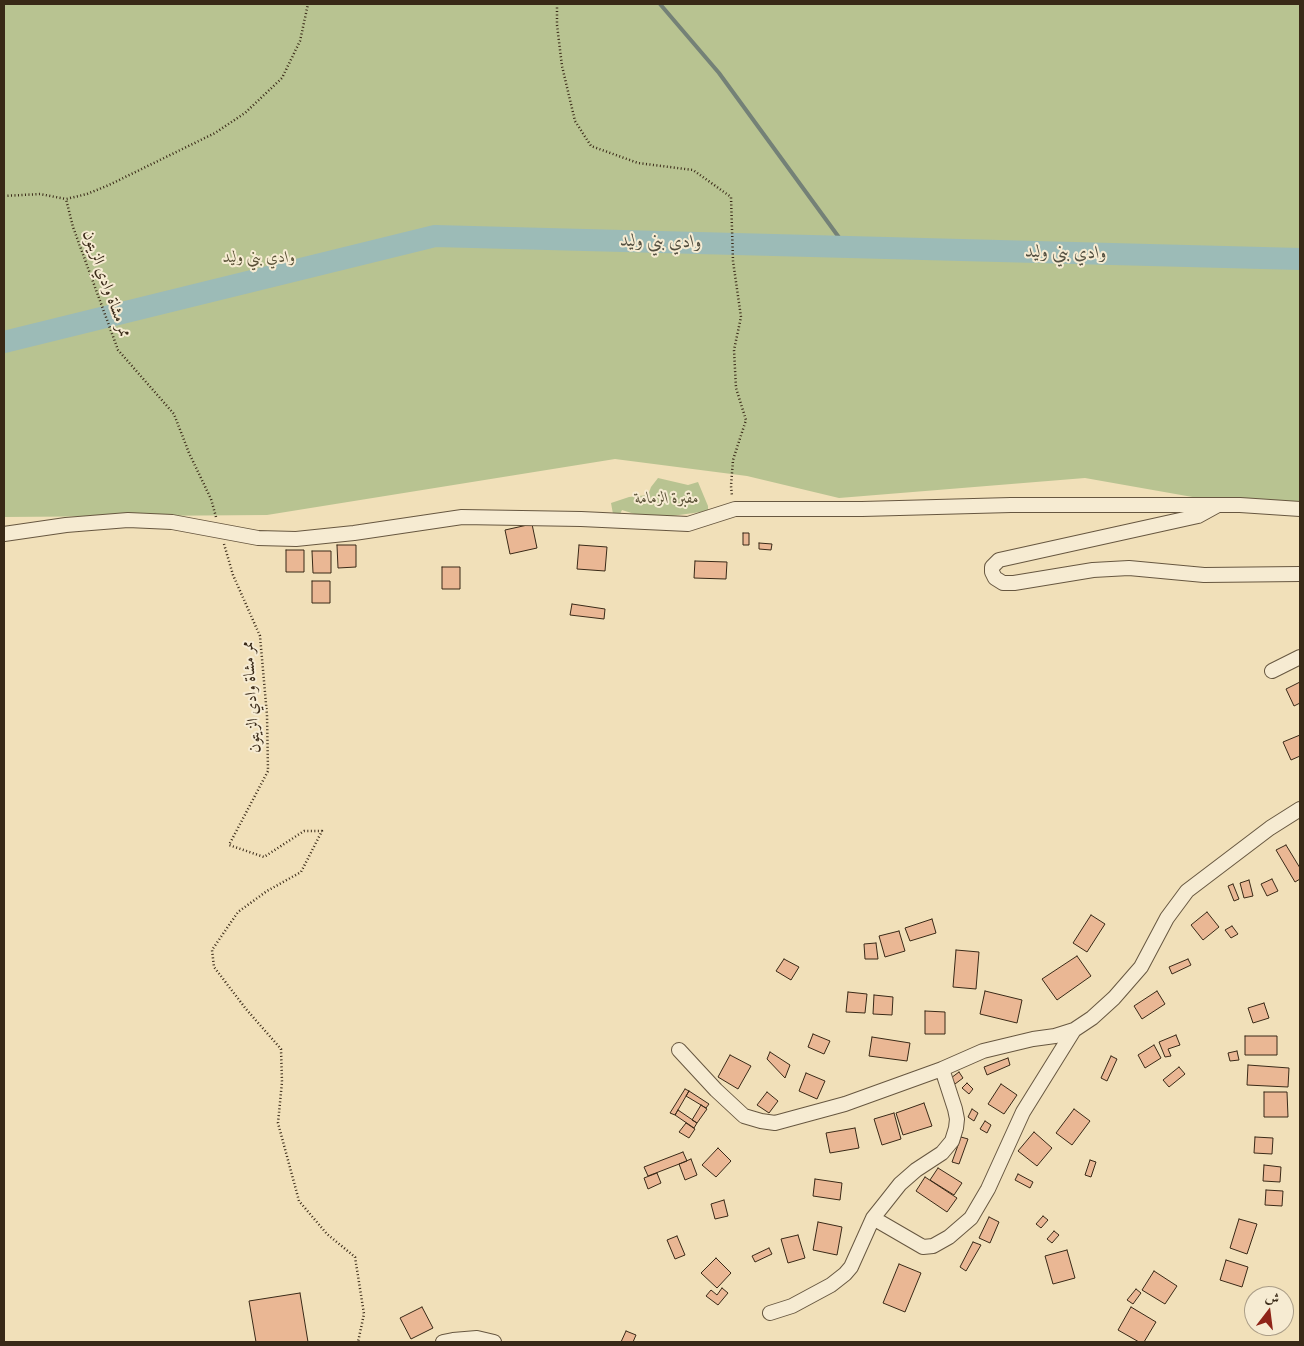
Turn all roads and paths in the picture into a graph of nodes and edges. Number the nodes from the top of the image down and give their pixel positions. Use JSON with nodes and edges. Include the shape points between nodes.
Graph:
{"nodes":[{"id":1,"x":308,"y":4,"type":"edge"},
{"id":2,"x":557,"y":4,"type":"edge"},
{"id":3,"x":4,"y":196,"type":"edge"},
{"id":4,"x":66,"y":199,"type":"junction"},
{"id":5,"x":1218,"y":505,"type":"junction"},
{"id":6,"x":735,"y":509,"type":"junction"},
{"id":7,"x":1300,"y":509,"type":"edge"},
{"id":8,"x":220,"y":531,"type":"junction"},
{"id":9,"x":4,"y":534,"type":"edge"},
{"id":10,"x":1300,"y":574,"type":"edge"},
{"id":11,"x":1300,"y":656,"type":"edge"},
{"id":12,"x":1272,"y":670,"type":"dead end"},
{"id":13,"x":1300,"y":809,"type":"edge"},
{"id":14,"x":1074,"y":1030,"type":"junction"},
{"id":15,"x":679,"y":1050,"type":"dead end"},
{"id":16,"x":942,"y":1069,"type":"junction"},
{"id":17,"x":874,"y":1218,"type":"junction"},
{"id":18,"x":770,"y":1313,"type":"dead end"},
{"id":19,"x":358,"y":1342,"type":"edge"},
{"id":20,"x":443,"y":1342,"type":"edge"},
{"id":21,"x":494,"y":1342,"type":"edge"}],
"edges":[{"from":1,"to":4,"type":"path","via":[[300,41],[282,78],[245,113],[215,133],[108,185]]},
{"from":2,"to":6,"type":"path","via":[[562,66],[573,113],[591,146],[638,163],[693,170],[731,196],[733,261],[741,317],[734,350],[736,388],[746,420],[734,460],[731,486]]},
{"from":3,"to":4,"type":"path","via":[[40,194]]},
{"from":4,"to":8,"type":"path","name":"ممر مشاة وادي الزيتون","via":[[118,350],[174,414],[211,499]]},
{"from":5,"to":6,"type":"street"},
{"from":5,"to":7,"type":"street"},
{"from":5,"to":10,"type":"street","via":[[1198,516],[999,560],[992,567],[992,572],[1003,583],[1120,569],[1204,575]]},
{"from":6,"to":8,"type":"street","via":[[688,524],[462,517],[296,539],[258,538]]},
{"from":8,"to":9,"type":"street","via":[[172,522],[128,520]]},
{"from":8,"to":19,"type":"path","name":"ممر مشاة وادي الزيتون","via":[[233,575],[260,636],[267,714],[268,772],[229,845],[264,857],[304,831],[322,831],[301,872],[238,912],[212,950],[214,967],[281,1049],[280,1131],[299,1201],[327,1234],[355,1256],[364,1314]]},
{"from":11,"to":12,"type":"street"},
{"from":13,"to":14,"type":"street","via":[[1187,891],[1167,918],[1141,967],[1107,1005]]},
{"from":14,"to":16,"type":"street","via":[[983,1050]]},
{"from":14,"to":17,"type":"street","via":[[1023,1112],[972,1218],[949,1237],[933,1246],[923,1247]]},
{"from":15,"to":16,"type":"street","via":[[744,1116],[775,1123],[845,1104]]},
{"from":16,"to":17,"type":"street","via":[[957,1118],[952,1141],[942,1153],[900,1184]]},
{"from":17,"to":18,"type":"street","via":[[845,1274],[792,1306]]},
{"from":20,"to":21,"type":"street","via":[[477,1338]]}]}
